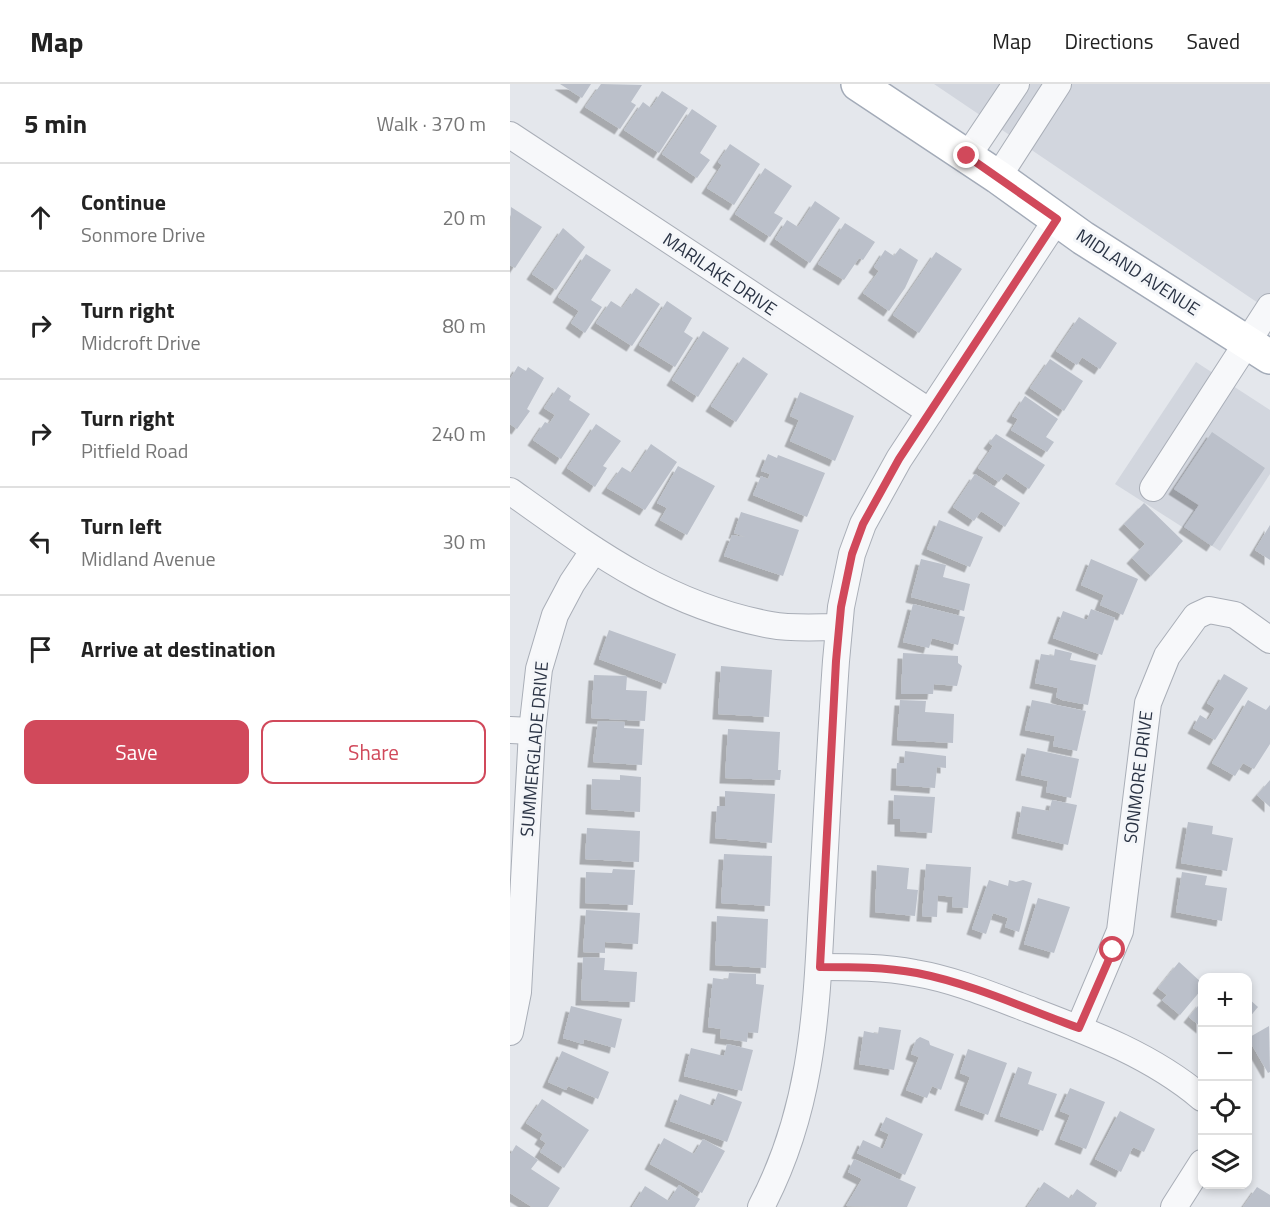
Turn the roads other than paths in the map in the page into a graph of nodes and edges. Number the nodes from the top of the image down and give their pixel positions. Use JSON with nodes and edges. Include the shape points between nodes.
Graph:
{"nodes":[{"id":1,"x":858,"y":84,"type":"edge"},
{"id":2,"x":1016,"y":84,"type":"edge"},
{"id":3,"x":1058,"y":84,"type":"edge"},
{"id":4,"x":510,"y":135,"type":"edge"},
{"id":5,"x":967,"y":156,"type":"junction"},
{"id":6,"x":998,"y":177,"type":"junction"},
{"id":7,"x":1057,"y":219,"type":"junction"},
{"id":8,"x":1270,"y":307,"type":"edge"},
{"id":9,"x":1259,"y":349,"type":"edge"},
{"id":10,"x":930,"y":412,"type":"junction"},
{"id":11,"x":1153,"y":488,"type":"dead end"},
{"id":12,"x":510,"y":491,"type":"edge"},
{"id":13,"x":594,"y":549,"type":"junction"},
{"id":14,"x":839,"y":627,"type":"junction"},
{"id":15,"x":1270,"y":640,"type":"edge"},
{"id":16,"x":521,"y":730,"type":"edge"},
{"id":17,"x":820,"y":967,"type":"junction"},
{"id":18,"x":1079,"y":1028,"type":"junction"},
{"id":19,"x":510,"y":1032,"type":"edge"},
{"id":20,"x":1198,"y":1094,"type":"edge"},
{"id":21,"x":1198,"y":1171,"type":"edge"},
{"id":22,"x":761,"y":1207,"type":"edge"},
{"id":23,"x":1174,"y":1207,"type":"edge"}],
"edges":[{"from":1,"to":5,"type":"main road","name":"MIDLAND AVENUE"},
{"from":2,"to":5,"type":"street"},
{"from":3,"to":6,"type":"street"},
{"from":4,"to":10,"type":"street","name":"MARILAKE DRIVE"},
{"from":5,"to":6,"type":"main road","name":"MIDLAND AVENUE"},
{"from":6,"to":7,"type":"main road","name":"MIDLAND AVENUE"},
{"from":7,"to":9,"type":"main road","name":"MIDLAND AVENUE"},
{"from":7,"to":10,"type":"street"},
{"from":8,"to":9,"type":"street"},
{"from":9,"to":11,"type":"street"},
{"from":10,"to":14,"type":"street","via":[[863,524],[852,554]]},
{"from":12,"to":13,"type":"street"},
{"from":13,"to":14,"type":"street","via":[[650,585],[701,606],[774,626]]},
{"from":13,"to":16,"type":"street","name":"SUMMERGLADE DRIVE","via":[[551,625]]},
{"from":14,"to":17,"type":"street"},
{"from":15,"to":18,"type":"street","name":"SONMORE DRIVE","via":[[1235,615],[1209,610],[1196,616],[1167,656],[1148,703],[1120,931]]},
{"from":16,"to":19,"type":"street","name":"SUMMERGLADE DRIVE","via":[[518,992]]},
{"from":17,"to":18,"type":"street","via":[[917,973],[980,991]]},
{"from":17,"to":22,"type":"street","via":[[814,1039],[799,1112]]},
{"from":18,"to":20,"type":"street","via":[[1180,1080]]},
{"from":21,"to":23,"type":"street"}]}
